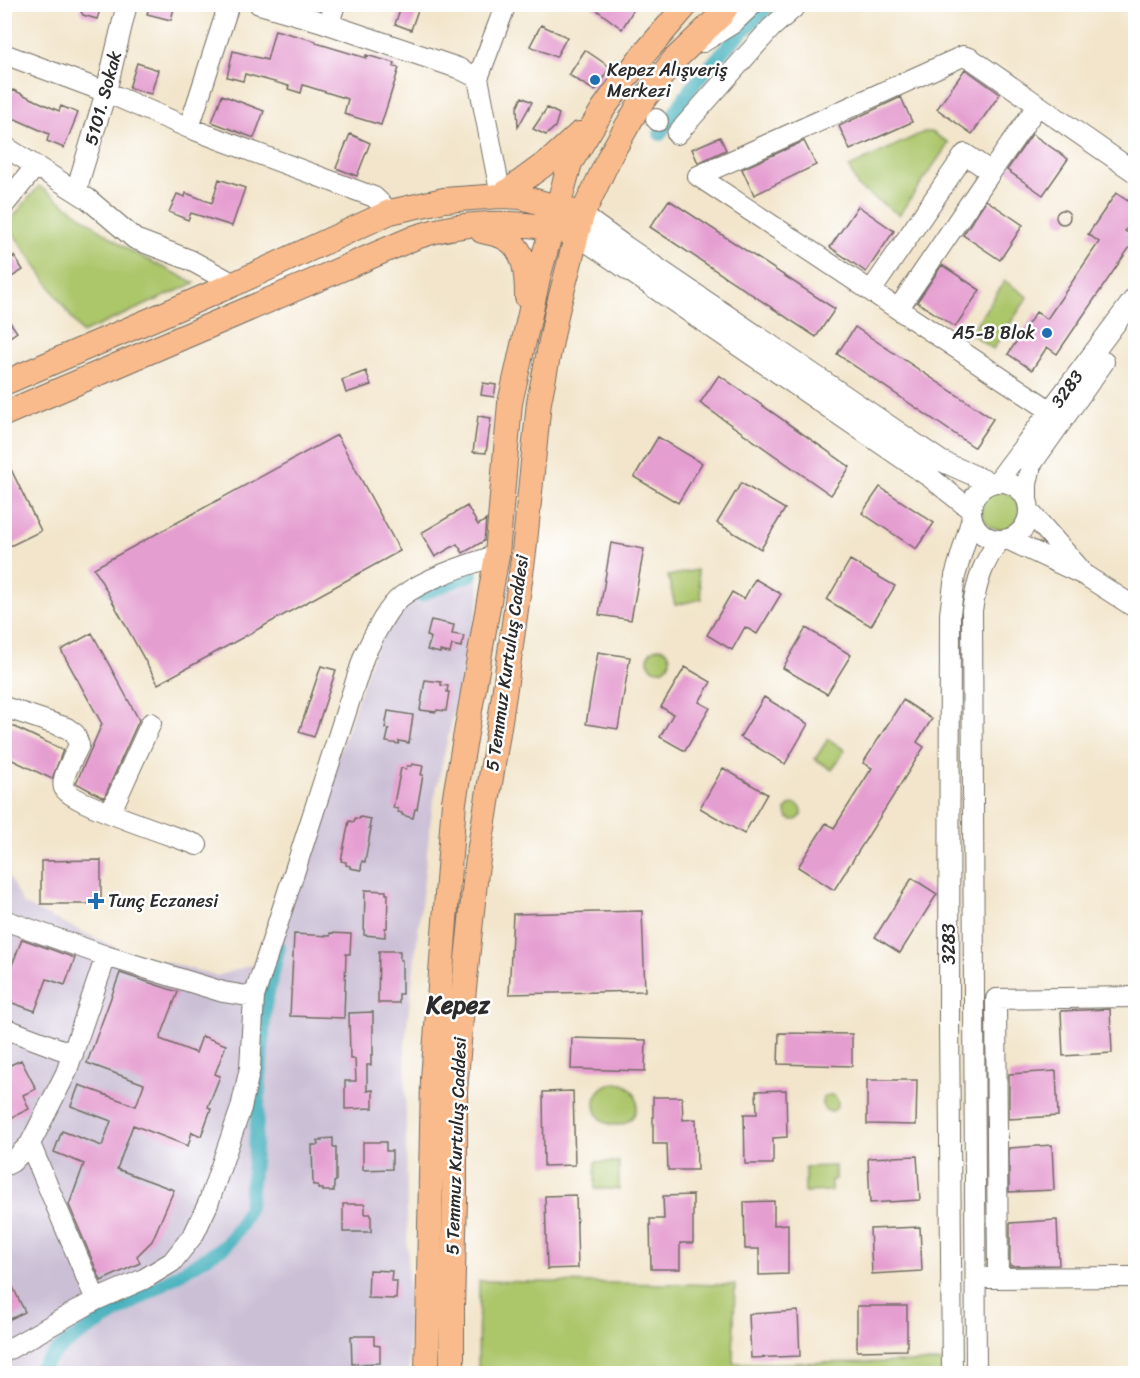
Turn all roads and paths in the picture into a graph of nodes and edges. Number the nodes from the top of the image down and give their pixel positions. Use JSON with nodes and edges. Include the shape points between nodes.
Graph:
{"nodes":[{"id":1,"x":127,"y":4,"type":"edge"},
{"id":2,"x":229,"y":4,"type":"edge"},
{"id":3,"x":259,"y":4,"type":"edge"},
{"id":4,"x":335,"y":4,"type":"edge"},
{"id":5,"x":506,"y":4,"type":"edge"},
{"id":6,"x":687,"y":4,"type":"edge"},
{"id":7,"x":728,"y":4,"type":"edge"},
{"id":8,"x":753,"y":4,"type":"edge"},
{"id":9,"x":798,"y":4,"type":"edge"},
{"id":10,"x":329,"y":24,"type":"junction"},
{"id":11,"x":4,"y":54,"type":"edge"},
{"id":12,"x":673,"y":61,"type":"junction"},
{"id":13,"x":478,"y":78,"type":"junction"},
{"id":14,"x":106,"y":92,"type":"junction"},
{"id":15,"x":1038,"y":105,"type":"junction"},
{"id":16,"x":603,"y":109,"type":"junction"},
{"id":17,"x":189,"y":128,"type":"junction"},
{"id":18,"x":676,"y":134,"type":"dead end"},
{"id":19,"x":4,"y":146,"type":"edge"},
{"id":20,"x":36,"y":166,"type":"junction"},
{"id":21,"x":991,"y":172,"type":"junction"},
{"id":22,"x":1136,"y":173,"type":"edge"},
{"id":23,"x":76,"y":191,"type":"junction"},
{"id":24,"x":501,"y":196,"type":"junction"},
{"id":25,"x":4,"y":205,"type":"edge"},
{"id":26,"x":390,"y":212,"type":"junction"},
{"id":27,"x":554,"y":217,"type":"junction"},
{"id":28,"x":465,"y":225,"type":"junction"},
{"id":29,"x":580,"y":225,"type":"junction"},
{"id":30,"x":234,"y":284,"type":"junction"},
{"id":31,"x":871,"y":291,"type":"junction"},
{"id":32,"x":1136,"y":296,"type":"edge"},
{"id":33,"x":898,"y":309,"type":"junction"},
{"id":34,"x":528,"y":318,"type":"junction"},
{"id":35,"x":1136,"y":318,"type":"edge"},
{"id":36,"x":4,"y":383,"type":"edge"},
{"id":37,"x":1051,"y":411,"type":"junction"},
{"id":38,"x":4,"y":414,"type":"edge"},
{"id":39,"x":994,"y":482,"type":"junction"},
{"id":40,"x":1028,"y":505,"type":"junction"},
{"id":41,"x":971,"y":514,"type":"junction"},
{"id":42,"x":1004,"y":540,"type":"junction"},
{"id":43,"x":497,"y":555,"type":"junction"},
{"id":44,"x":1086,"y":576,"type":"junction"},
{"id":45,"x":1136,"y":608,"type":"edge"},
{"id":46,"x":4,"y":707,"type":"edge"},
{"id":47,"x":151,"y":723,"type":"dead end"},
{"id":48,"x":110,"y":813,"type":"junction"},
{"id":49,"x":197,"y":845,"type":"dead end"},
{"id":50,"x":4,"y":920,"type":"edge"},
{"id":51,"x":106,"y":956,"type":"junction"},
{"id":52,"x":254,"y":997,"type":"junction"},
{"id":53,"x":1136,"y":997,"type":"edge"},
{"id":54,"x":4,"y":1028,"type":"edge"},
{"id":55,"x":73,"y":1054,"type":"junction"},
{"id":56,"x":30,"y":1144,"type":"junction"},
{"id":57,"x":4,"y":1166,"type":"edge"},
{"id":58,"x":1136,"y":1277,"type":"edge"},
{"id":59,"x":975,"y":1278,"type":"junction"},
{"id":60,"x":998,"y":1278,"type":"junction"},
{"id":61,"x":96,"y":1300,"type":"junction"},
{"id":62,"x":4,"y":1352,"type":"edge"},
{"id":63,"x":427,"y":1374,"type":"edge"},
{"id":64,"x":452,"y":1374,"type":"edge"},
{"id":65,"x":952,"y":1374,"type":"edge"},
{"id":66,"x":976,"y":1374,"type":"edge"}],
"edges":[{"from":1,"to":14,"type":"street","name":"5101. Sokak"},
{"from":2,"to":17,"type":"street"},
{"from":3,"to":10,"type":"street"},
{"from":4,"to":10,"type":"street"},
{"from":5,"to":13,"type":"street"},
{"from":6,"to":16,"type":"main road","name":"5 Temmuz Kurtuluş Caddesi"},
{"from":7,"to":12,"type":"main road","name":"5 Temmuz Kurtuluş Caddesi"},
{"from":8,"to":12,"type":"street","via":[[732,24]]},
{"from":9,"to":18,"type":"street","via":[[771,28]]},
{"from":10,"to":13,"type":"street"},
{"from":11,"to":14,"type":"street"},
{"from":12,"to":29,"type":"main road","name":"5 Temmuz Kurtuluş Caddesi","via":[[638,107],[611,154]]},
{"from":13,"to":24,"type":"street"},
{"from":14,"to":17,"type":"street"},
{"from":14,"to":23,"type":"street","name":"5101. Sokak"},
{"from":15,"to":21,"type":"street"},
{"from":15,"to":22,"type":"street"},
{"from":15,"to":31,"type":"street","via":[[963,56],[698,176]]},
{"from":16,"to":24,"type":"main road","via":[[553,158]]},
{"from":16,"to":27,"type":"main road","name":"5 Temmuz Kurtuluş Caddesi","via":[[570,163]]},
{"from":17,"to":26,"type":"street","via":[[374,197]]},
{"from":19,"to":20,"type":"street"},
{"from":20,"to":23,"type":"street"},
{"from":20,"to":25,"type":"street"},
{"from":21,"to":31,"type":"street","via":[[965,154]]},
{"from":21,"to":33,"type":"street"},
{"from":23,"to":30,"type":"street","via":[[135,239],[190,260]]},
{"from":24,"to":26,"type":"main road","via":[[444,200]]},
{"from":24,"to":27,"type":"main road","via":[[521,197]]},
{"from":26,"to":30,"type":"main road"},
{"from":27,"to":28,"type":"main road"},
{"from":27,"to":29,"type":"main road"},
{"from":27,"to":34,"type":"main road","name":"5 Temmuz Kurtuluş Caddesi"},
{"from":28,"to":34,"type":"main road","via":[[514,244],[526,275]]},
{"from":28,"to":38,"type":"main road","via":[[416,237]]},
{"from":29,"to":39,"type":"street","via":[[625,246],[941,461]]},
{"from":29,"to":41,"type":"street","via":[[931,478]]},
{"from":29,"to":64,"type":"main road","name":"5 Temmuz Kurtuluş Caddesi","via":[[539,402],[523,563],[476,872],[455,1091]]},
{"from":30,"to":36,"type":"main road"},
{"from":31,"to":33,"type":"street"},
{"from":32,"to":37,"type":"street","name":"3283"},
{"from":33,"to":37,"type":"street"},
{"from":34,"to":43,"type":"main road","name":"5 Temmuz Kurtuluş Caddesi","via":[[510,403]]},
{"from":35,"to":40,"type":"street","name":"3283","via":[[1031,465]]},
{"from":37,"to":39,"type":"street","name":"3283"},
{"from":39,"to":40,"type":"street","via":[[1018,487]]},
{"from":39,"to":41,"type":"street","via":[[979,491]]},
{"from":40,"to":42,"type":"street","via":[[1025,526],[1014,537]]},
{"from":40,"to":44,"type":"street"},
{"from":41,"to":42,"type":"street","via":[[982,534]]},
{"from":41,"to":65,"type":"street","name":"3283","via":[[950,614]]},
{"from":42,"to":44,"type":"street"},
{"from":42,"to":59,"type":"street","name":"3283","via":[[988,555],[977,582],[972,610]]},
{"from":43,"to":52,"type":"street","via":[[450,571],[400,597],[381,623],[364,656]]},
{"from":43,"to":63,"type":"main road","name":"5 Temmuz Kurtuluş Caddesi","via":[[454,802],[433,1079]]},
{"from":44,"to":45,"type":"street"},
{"from":46,"to":48,"type":"street","via":[[71,730],[79,745],[63,780],[65,790],[71,797]]},
{"from":47,"to":48,"type":"street"},
{"from":48,"to":49,"type":"street"},
{"from":50,"to":51,"type":"street"},
{"from":51,"to":52,"type":"street","via":[[223,992]]},
{"from":51,"to":55,"type":"street"},
{"from":52,"to":61,"type":"street","via":[[250,1068],[241,1108],[194,1234],[172,1262]]},
{"from":53,"to":60,"type":"street","via":[[996,999]]},
{"from":54,"to":55,"type":"street"},
{"from":55,"to":56,"type":"street"},
{"from":56,"to":57,"type":"street"},
{"from":56,"to":61,"type":"street"},
{"from":58,"to":60,"type":"street"},
{"from":59,"to":60,"type":"street"},
{"from":59,"to":66,"type":"street","name":"3283"},
{"from":61,"to":62,"type":"street"}]}
